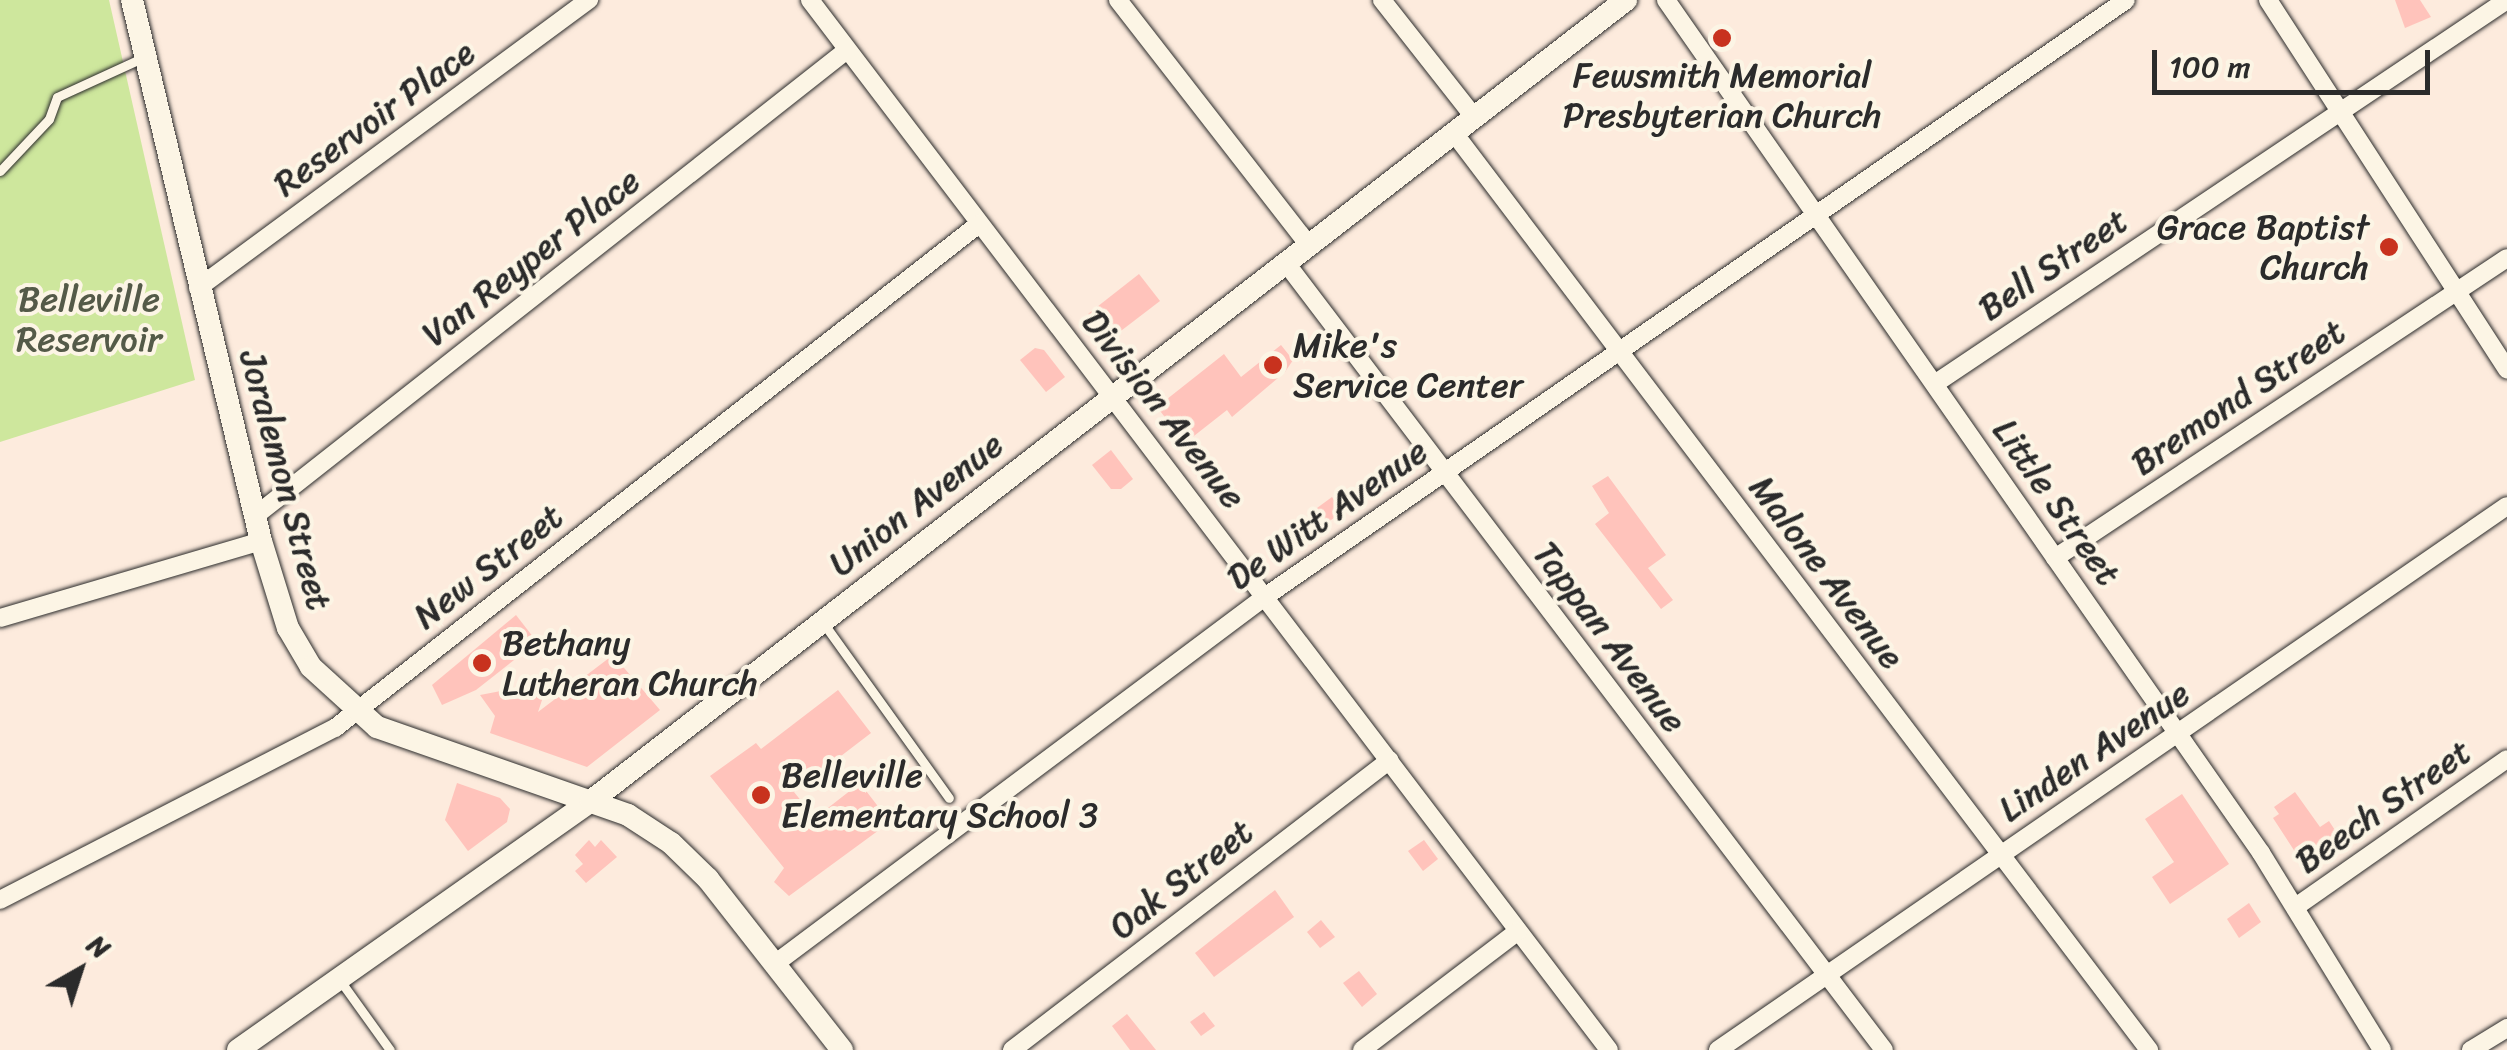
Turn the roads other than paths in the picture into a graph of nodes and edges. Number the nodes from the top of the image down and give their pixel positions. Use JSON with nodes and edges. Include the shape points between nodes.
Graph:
{"nodes":[{"id":1,"x":132,"y":0,"type":"edge"},
{"id":2,"x":589,"y":0,"type":"edge"},
{"id":3,"x":810,"y":0,"type":"edge"},
{"id":4,"x":1118,"y":0,"type":"edge"},
{"id":5,"x":1382,"y":0,"type":"edge"},
{"id":6,"x":1626,"y":0,"type":"edge"},
{"id":7,"x":1666,"y":0,"type":"edge"},
{"id":8,"x":2126,"y":0,"type":"edge"},
{"id":9,"x":2268,"y":0,"type":"edge"},
{"id":10,"x":2507,"y":0,"type":"edge"},
{"id":11,"x":847,"y":50,"type":"junction"},
{"id":12,"x":145,"y":57,"type":"junction"},
{"id":13,"x":2337,"y":110,"type":"junction"},
{"id":14,"x":1474,"y":117,"type":"junction"},
{"id":15,"x":1454,"y":134,"type":"junction"},
{"id":16,"x":0,"y":170,"type":"edge"},
{"id":17,"x":1816,"y":214,"type":"junction"},
{"id":18,"x":978,"y":224,"type":"junction"},
{"id":19,"x":1309,"y":245,"type":"junction"},
{"id":20,"x":2507,"y":258,"type":"edge"},
{"id":21,"x":1286,"y":263,"type":"junction"},
{"id":22,"x":198,"y":288,"type":"junction"},
{"id":23,"x":2456,"y":291,"type":"junction"},
{"id":24,"x":1619,"y":350,"type":"junction"},
{"id":25,"x":2507,"y":370,"type":"edge"},
{"id":26,"x":1936,"y":383,"type":"junction"},
{"id":27,"x":1114,"y":395,"type":"junction"},
{"id":28,"x":1443,"y":472,"type":"junction"},
{"id":29,"x":2507,"y":506,"type":"edge"},
{"id":30,"x":255,"y":516,"type":"junction"},
{"id":31,"x":261,"y":542,"type":"junction"},
{"id":32,"x":2055,"y":558,"type":"junction"},
{"id":33,"x":1266,"y":596,"type":"junction"},
{"id":34,"x":0,"y":618,"type":"edge"},
{"id":35,"x":822,"y":622,"type":"junction"},
{"id":36,"x":355,"y":712,"type":"junction"},
{"id":37,"x":2179,"y":733,"type":"junction"},
{"id":38,"x":1390,"y":760,"type":"junction"},
{"id":39,"x":2507,"y":760,"type":"edge"},
{"id":40,"x":949,"y":798,"type":"dead end"},
{"id":41,"x":591,"y":801,"type":"junction"},
{"id":42,"x":2000,"y":855,"type":"junction"},
{"id":43,"x":0,"y":900,"type":"edge"},
{"id":44,"x":2296,"y":906,"type":"junction"},
{"id":45,"x":1518,"y":930,"type":"junction"},
{"id":46,"x":776,"y":963,"type":"junction"},
{"id":47,"x":1827,"y":974,"type":"junction"},
{"id":48,"x":338,"y":979,"type":"junction"},
{"id":49,"x":2507,"y":1028,"type":"edge"},
{"id":50,"x":833,"y":1047,"type":"edge"},
{"id":51,"x":238,"y":1050,"type":"edge"},
{"id":52,"x":390,"y":1050,"type":"edge"},
{"id":53,"x":1012,"y":1050,"type":"edge"},
{"id":54,"x":1362,"y":1050,"type":"edge"},
{"id":55,"x":1610,"y":1050,"type":"edge"},
{"id":56,"x":1718,"y":1050,"type":"edge"},
{"id":57,"x":1884,"y":1050,"type":"edge"},
{"id":58,"x":2148,"y":1050,"type":"edge"},
{"id":59,"x":2382,"y":1050,"type":"edge"},
{"id":60,"x":2471,"y":1050,"type":"edge"}],
"edges":[{"from":1,"to":12,"type":"street","name":"Joralemon Street"},
{"from":2,"to":22,"type":"street","name":"Reservoir Place"},
{"from":3,"to":11,"type":"street","name":"Division Avenue"},
{"from":4,"to":19,"type":"street"},
{"from":5,"to":14,"type":"street"},
{"from":6,"to":14,"type":"street","name":"Union Avenue"},
{"from":7,"to":17,"type":"street","name":"Little Street"},
{"from":8,"to":17,"type":"street","name":"De Witt Avenue"},
{"from":9,"to":13,"type":"street"},
{"from":10,"to":13,"type":"street","name":"Bell Street"},
{"from":11,"to":18,"type":"street","name":"Division Avenue"},
{"from":11,"to":30,"type":"street","name":"Van Reyper Place"},
{"from":12,"to":16,"type":"lane","via":[[57,97],[49,119]]},
{"from":12,"to":22,"type":"street","name":"Joralemon Street"},
{"from":13,"to":23,"type":"street"},
{"from":13,"to":26,"type":"street","name":"Bell Street"},
{"from":14,"to":15,"type":"street","name":"Union Avenue"},
{"from":15,"to":19,"type":"street","name":"Union Avenue"},
{"from":15,"to":24,"type":"street","name":"Malone Avenue"},
{"from":17,"to":24,"type":"street","name":"De Witt Avenue"},
{"from":17,"to":26,"type":"street","name":"Little Street"},
{"from":18,"to":27,"type":"street","name":"Division Avenue"},
{"from":18,"to":36,"type":"street","name":"New Street"},
{"from":19,"to":21,"type":"street","name":"Union Avenue"},
{"from":20,"to":23,"type":"street","name":"Bremond Street"},
{"from":21,"to":27,"type":"street","name":"Union Avenue"},
{"from":21,"to":28,"type":"street","name":"Tappan Avenue"},
{"from":22,"to":30,"type":"street","name":"Joralemon Street"},
{"from":23,"to":25,"type":"street"},
{"from":23,"to":32,"type":"street","name":"Bremond Street"},
{"from":24,"to":28,"type":"street","name":"De Witt Avenue"},
{"from":24,"to":42,"type":"street","name":"Malone Avenue"},
{"from":26,"to":32,"type":"street","name":"Little Street"},
{"from":27,"to":33,"type":"street","name":"Division Avenue"},
{"from":27,"to":35,"type":"street","name":"Union Avenue"},
{"from":28,"to":33,"type":"street","name":"De Witt Avenue"},
{"from":28,"to":47,"type":"street","name":"Tappan Avenue"},
{"from":29,"to":37,"type":"street","name":"Linden Avenue"},
{"from":30,"to":31,"type":"street","name":"Joralemon Street"},
{"from":31,"to":34,"type":"street"},
{"from":31,"to":36,"type":"street","name":"Joralemon Street","via":[[298,648]]},
{"from":32,"to":37,"type":"street","name":"Little Street"},
{"from":33,"to":38,"type":"street","name":"Division Avenue"},
{"from":33,"to":46,"type":"street","name":"De Witt Avenue"},
{"from":35,"to":40,"type":"lane"},
{"from":35,"to":41,"type":"street","name":"Union Avenue"},
{"from":36,"to":41,"type":"street","name":"Joralemon Street","via":[[402,739]]},
{"from":36,"to":43,"type":"street","name":"New Street","via":[[313,742]]},
{"from":37,"to":42,"type":"street","name":"Linden Avenue"},
{"from":37,"to":44,"type":"street","name":"Little Street"},
{"from":38,"to":45,"type":"street","name":"Division Avenue"},
{"from":38,"to":53,"type":"street","name":"Oak Street"},
{"from":39,"to":44,"type":"street","name":"Beech Street"},
{"from":41,"to":46,"type":"street","name":"Joralemon Street","via":[[638,820],[690,860]]},
{"from":41,"to":48,"type":"street","name":"Union Avenue"},
{"from":42,"to":47,"type":"street","name":"Linden Avenue"},
{"from":42,"to":58,"type":"street","name":"Malone Avenue"},
{"from":44,"to":59,"type":"street","name":"Little Street"},
{"from":45,"to":54,"type":"street"},
{"from":45,"to":55,"type":"street","name":"Division Avenue"},
{"from":46,"to":50,"type":"street","name":"Joralemon Street"},
{"from":47,"to":56,"type":"street","name":"Linden Avenue"},
{"from":47,"to":57,"type":"street","name":"Tappan Avenue"},
{"from":48,"to":51,"type":"street","name":"Union Avenue"},
{"from":48,"to":52,"type":"lane"},
{"from":49,"to":60,"type":"street"}]}
